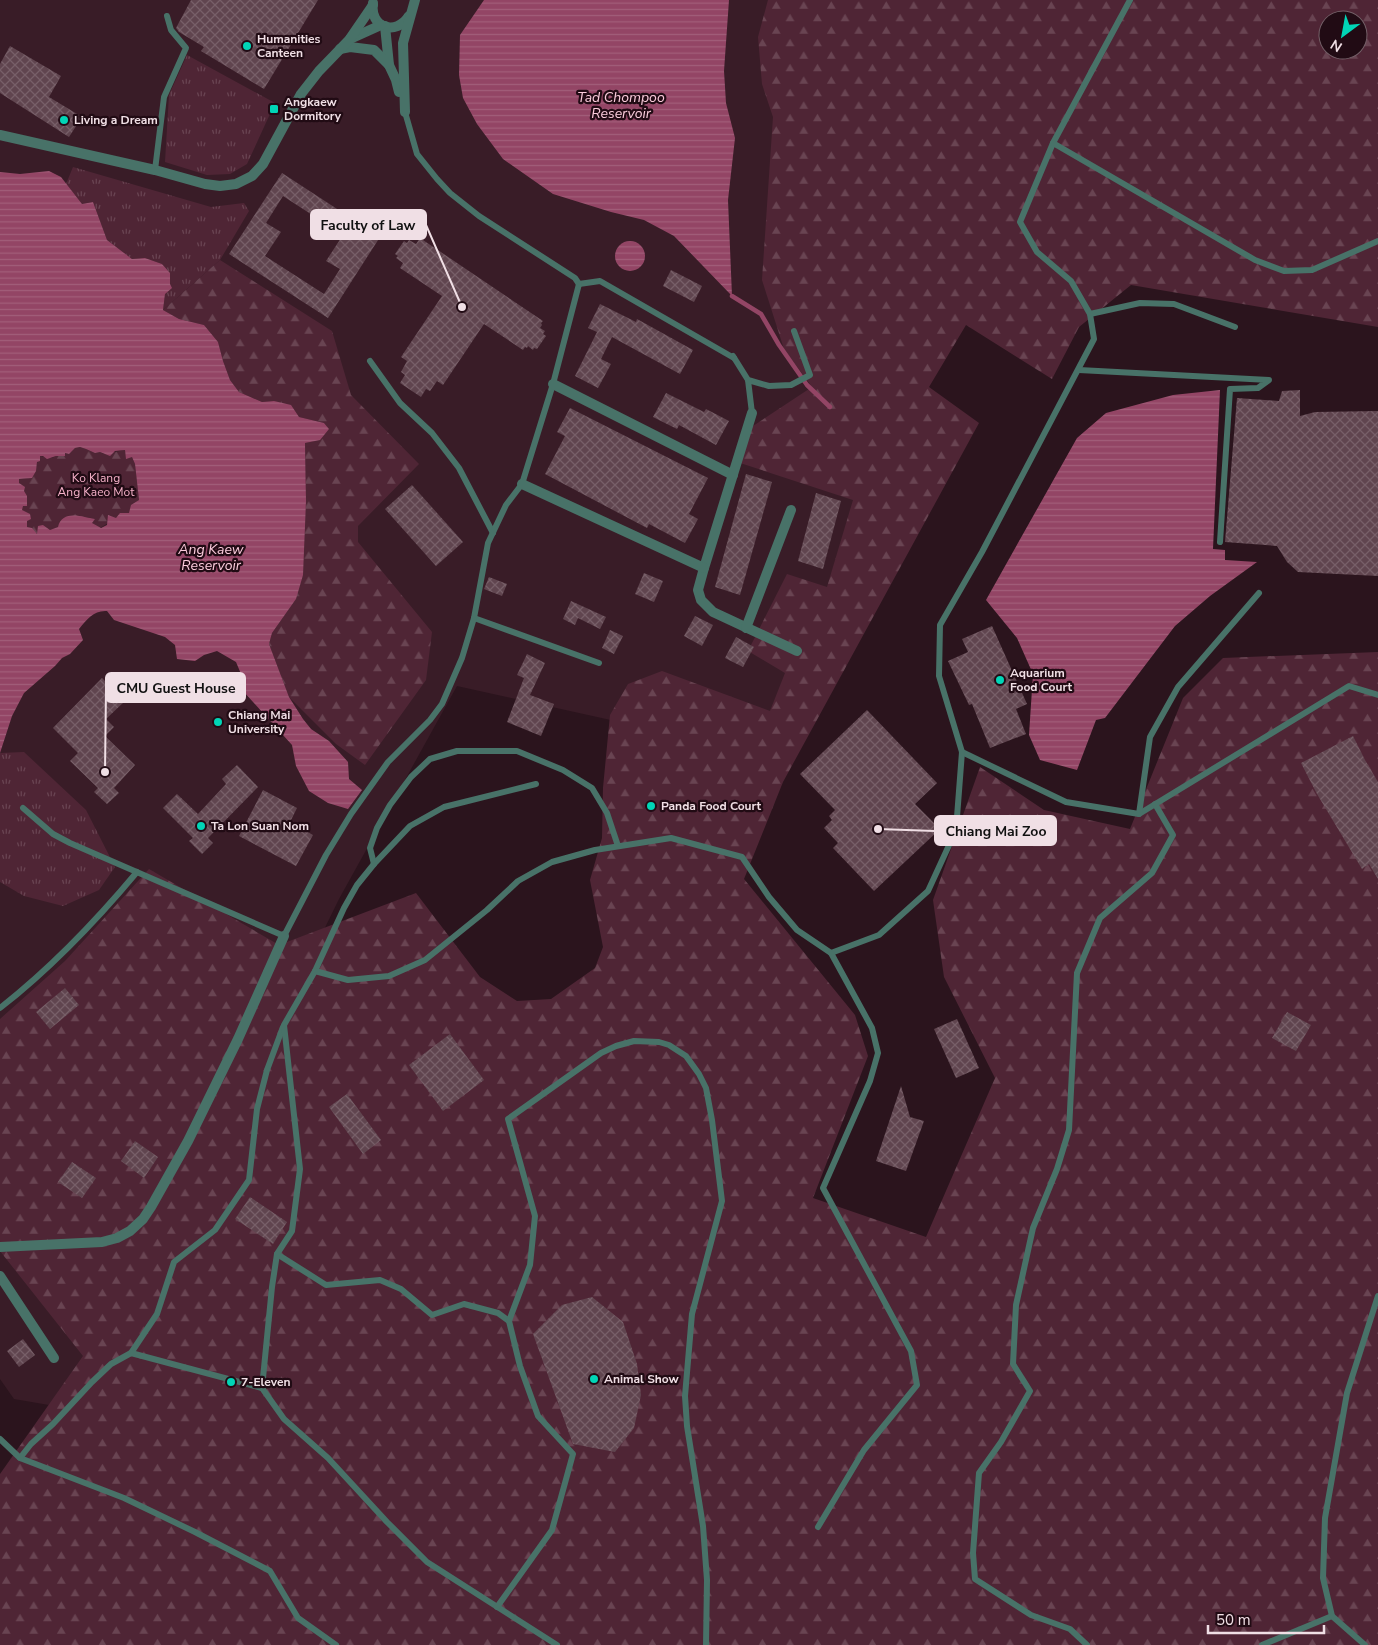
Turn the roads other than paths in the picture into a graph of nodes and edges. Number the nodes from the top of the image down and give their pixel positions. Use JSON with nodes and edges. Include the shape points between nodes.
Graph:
{"nodes":[{"id":1,"x":408,"y":0,"type":"edge"},
{"id":2,"x":415,"y":0,"type":"edge"},
{"id":3,"x":1130,"y":0,"type":"edge"},
{"id":4,"x":374,"y":2,"type":"edge"},
{"id":5,"x":410,"y":13,"type":"junction"},
{"id":6,"x":167,"y":16,"type":"dead end"},
{"id":7,"x":383,"y":26,"type":"junction"},
{"id":8,"x":349,"y":40,"type":"junction"},
{"id":9,"x":340,"y":49,"type":"junction"},
{"id":10,"x":389,"y":65,"type":"junction"},
{"id":11,"x":405,"y":112,"type":"junction"},
{"id":12,"x":0,"y":134,"type":"edge"},
{"id":13,"x":1053,"y":143,"type":"junction"},
{"id":14,"x":155,"y":170,"type":"junction"},
{"id":15,"x":1378,"y":241,"type":"edge"},
{"id":16,"x":579,"y":284,"type":"junction"},
{"id":17,"x":1090,"y":314,"type":"junction"},
{"id":18,"x":1235,"y":327,"type":"dead end"},
{"id":19,"x":794,"y":331,"type":"dead end"},
{"id":20,"x":370,"y":361,"type":"dead end"},
{"id":21,"x":1079,"y":370,"type":"junction"},
{"id":22,"x":748,"y":380,"type":"junction"},
{"id":23,"x":553,"y":384,"type":"junction"},
{"id":24,"x":752,"y":413,"type":"joint"},
{"id":25,"x":733,"y":474,"type":"junction"},
{"id":26,"x":522,"y":484,"type":"junction"},
{"id":27,"x":791,"y":510,"type":"dead end"},
{"id":28,"x":493,"y":533,"type":"junction"},
{"id":29,"x":1220,"y":542,"type":"dead end"},
{"id":30,"x":704,"y":568,"type":"junction"},
{"id":31,"x":1259,"y":593,"type":"dead end"},
{"id":32,"x":474,"y":618,"type":"junction"},
{"id":33,"x":746,"y":628,"type":"junction"},
{"id":34,"x":797,"y":651,"type":"dead end"},
{"id":35,"x":600,"y":663,"type":"dead end"},
{"id":36,"x":1378,"y":695,"type":"edge"},
{"id":37,"x":962,"y":752,"type":"junction"},
{"id":38,"x":536,"y":784,"type":"dead end"},
{"id":39,"x":1155,"y":804,"type":"junction"},
{"id":40,"x":23,"y":808,"type":"dead end"},
{"id":41,"x":1139,"y":814,"type":"junction"},
{"id":42,"x":618,"y":846,"type":"junction"},
{"id":43,"x":374,"y":864,"type":"junction"},
{"id":44,"x":137,"y":872,"type":"junction"},
{"id":45,"x":284,"y":936,"type":"junction"},
{"id":46,"x":831,"y":953,"type":"junction"},
{"id":47,"x":315,"y":971,"type":"junction"},
{"id":48,"x":0,"y":1008,"type":"edge"},
{"id":49,"x":284,"y":1025,"type":"junction"},
{"id":50,"x":0,"y":1247,"type":"edge"},
{"id":51,"x":277,"y":1254,"type":"junction"},
{"id":52,"x":0,"y":1276,"type":"edge"},
{"id":53,"x":1378,"y":1296,"type":"edge"},
{"id":54,"x":509,"y":1321,"type":"junction"},
{"id":55,"x":131,"y":1354,"type":"junction"},
{"id":56,"x":54,"y":1358,"type":"dead end"},
{"id":57,"x":262,"y":1388,"type":"junction"},
{"id":58,"x":0,"y":1439,"type":"edge"},
{"id":59,"x":20,"y":1458,"type":"junction"},
{"id":60,"x":818,"y":1527,"type":"dead end"},
{"id":61,"x":498,"y":1607,"type":"junction"},
{"id":62,"x":1332,"y":1616,"type":"junction"},
{"id":63,"x":336,"y":1645,"type":"edge"},
{"id":64,"x":557,"y":1645,"type":"edge"},
{"id":65,"x":706,"y":1645,"type":"edge"},
{"id":66,"x":1087,"y":1645,"type":"edge"},
{"id":67,"x":1262,"y":1645,"type":"edge"},
{"id":68,"x":1365,"y":1645,"type":"edge"}],
"edges":[{"from":1,"to":5,"type":"street"},
{"from":2,"to":5,"type":"street"},
{"from":3,"to":13,"type":"lane"},
{"from":4,"to":7,"type":"street","via":[[372,12]]},
{"from":4,"to":8,"type":"street"},
{"from":5,"to":7,"type":"street","via":[[402,25],[395,28]]},
{"from":5,"to":11,"type":"street","via":[[404,43]]},
{"from":6,"to":14,"type":"lane","via":[[171,30],[186,48],[164,97]]},
{"from":7,"to":8,"type":"street"},
{"from":7,"to":10,"type":"street"},
{"from":8,"to":9,"type":"street"},
{"from":9,"to":10,"type":"street","via":[[374,50]]},
{"from":9,"to":14,"type":"street","via":[[301,94],[264,164],[252,176],[236,184],[220,186]]},
{"from":10,"to":11,"type":"street"},
{"from":11,"to":16,"type":"lane","via":[[417,154],[450,193],[479,216],[575,278]]},
{"from":12,"to":14,"type":"street"},
{"from":13,"to":15,"type":"lane","via":[[1255,260],[1284,271],[1312,270]]},
{"from":13,"to":17,"type":"lane","via":[[1020,222],[1037,252],[1071,281]]},
{"from":16,"to":22,"type":"lane","via":[[600,281],[732,354]]},
{"from":16,"to":23,"type":"lane"},
{"from":17,"to":18,"type":"lane","via":[[1140,303],[1174,304]]},
{"from":17,"to":21,"type":"lane","via":[[1094,339]]},
{"from":19,"to":22,"type":"lane","via":[[810,375],[791,386],[769,386]]},
{"from":20,"to":28,"type":"lane","via":[[400,403],[432,433],[459,468]]},
{"from":21,"to":29,"type":"lane","via":[[1269,380],[1258,388],[1230,389]]},
{"from":21,"to":37,"type":"lane","via":[[940,625],[939,676]]},
{"from":22,"to":24,"type":"lane"},
{"from":23,"to":25,"type":"street"},
{"from":23,"to":26,"type":"lane"},
{"from":24,"to":25,"type":"street"},
{"from":25,"to":30,"type":"street"},
{"from":26,"to":28,"type":"lane","via":[[506,505]]},
{"from":26,"to":30,"type":"street"},
{"from":27,"to":33,"type":"street"},
{"from":28,"to":32,"type":"lane"},
{"from":30,"to":33,"type":"street","via":[[698,590],[701,600],[712,612]]},
{"from":31,"to":41,"type":"lane","via":[[1178,687],[1150,737]]},
{"from":32,"to":35,"type":"lane"},
{"from":32,"to":45,"type":"lane","via":[[462,658],[442,704],[370,786],[326,855]]},
{"from":33,"to":34,"type":"street"},
{"from":36,"to":39,"type":"lane","via":[[1349,686]]},
{"from":37,"to":41,"type":"lane","via":[[1066,802]]},
{"from":37,"to":46,"type":"lane","via":[[956,830],[928,891],[879,935]]},
{"from":38,"to":43,"type":"lane","via":[[444,807],[410,826]]},
{"from":39,"to":41,"type":"lane"},
{"from":39,"to":66,"type":"lane","via":[[1173,834],[1152,873],[1100,918],[1077,973],[1069,1130],[1033,1228],[1016,1305],[1013,1364],[1030,1391],[979,1473],[974,1578],[1031,1615],[1070,1629]]},
{"from":40,"to":44,"type":"lane","via":[[52,834]]},
{"from":42,"to":43,"type":"lane","via":[[607,812],[592,788],[563,770],[517,752],[456,750],[430,760],[411,777],[390,805],[370,848]]},
{"from":42,"to":46,"type":"lane","via":[[671,838],[742,857],[769,897],[797,930]]},
{"from":42,"to":47,"type":"lane","via":[[552,862],[518,881],[425,960],[389,976],[348,980]]},
{"from":43,"to":47,"type":"lane","via":[[344,908]]},
{"from":44,"to":45,"type":"lane"},
{"from":44,"to":48,"type":"lane","via":[[82,934],[24,990]]},
{"from":45,"to":50,"type":"street","via":[[188,1140],[143,1219],[118,1238],[102,1242]]},
{"from":46,"to":60,"type":"lane","via":[[872,1028],[878,1053],[870,1081],[823,1188],[910,1351],[917,1385],[864,1450]]},
{"from":47,"to":49,"type":"lane"},
{"from":49,"to":51,"type":"lane","via":[[300,1169],[292,1231]]},
{"from":49,"to":55,"type":"lane","via":[[257,1109],[249,1180],[214,1230],[174,1262],[157,1314]]},
{"from":51,"to":54,"type":"lane","via":[[326,1285],[380,1280],[401,1289],[432,1316],[464,1304],[498,1313]]},
{"from":51,"to":57,"type":"lane"},
{"from":52,"to":56,"type":"street"},
{"from":53,"to":62,"type":"lane","via":[[1347,1393],[1325,1518],[1323,1578]]},
{"from":54,"to":61,"type":"lane","via":[[520,1366],[538,1416],[574,1454],[552,1530]]},
{"from":54,"to":65,"type":"lane","via":[[530,1266],[535,1216],[508,1119],[601,1053],[616,1046],[634,1041],[669,1045],[686,1056],[706,1088],[722,1201],[692,1314],[685,1396],[703,1526],[707,1580]]},
{"from":55,"to":57,"type":"lane"},
{"from":55,"to":59,"type":"lane","via":[[111,1364],[98,1376]]},
{"from":57,"to":61,"type":"lane","via":[[284,1419],[328,1458],[427,1562]]},
{"from":58,"to":59,"type":"lane"},
{"from":59,"to":63,"type":"lane","via":[[124,1498],[270,1571],[298,1618]]},
{"from":61,"to":64,"type":"lane"},
{"from":62,"to":67,"type":"lane"},
{"from":62,"to":68,"type":"lane"}]}
